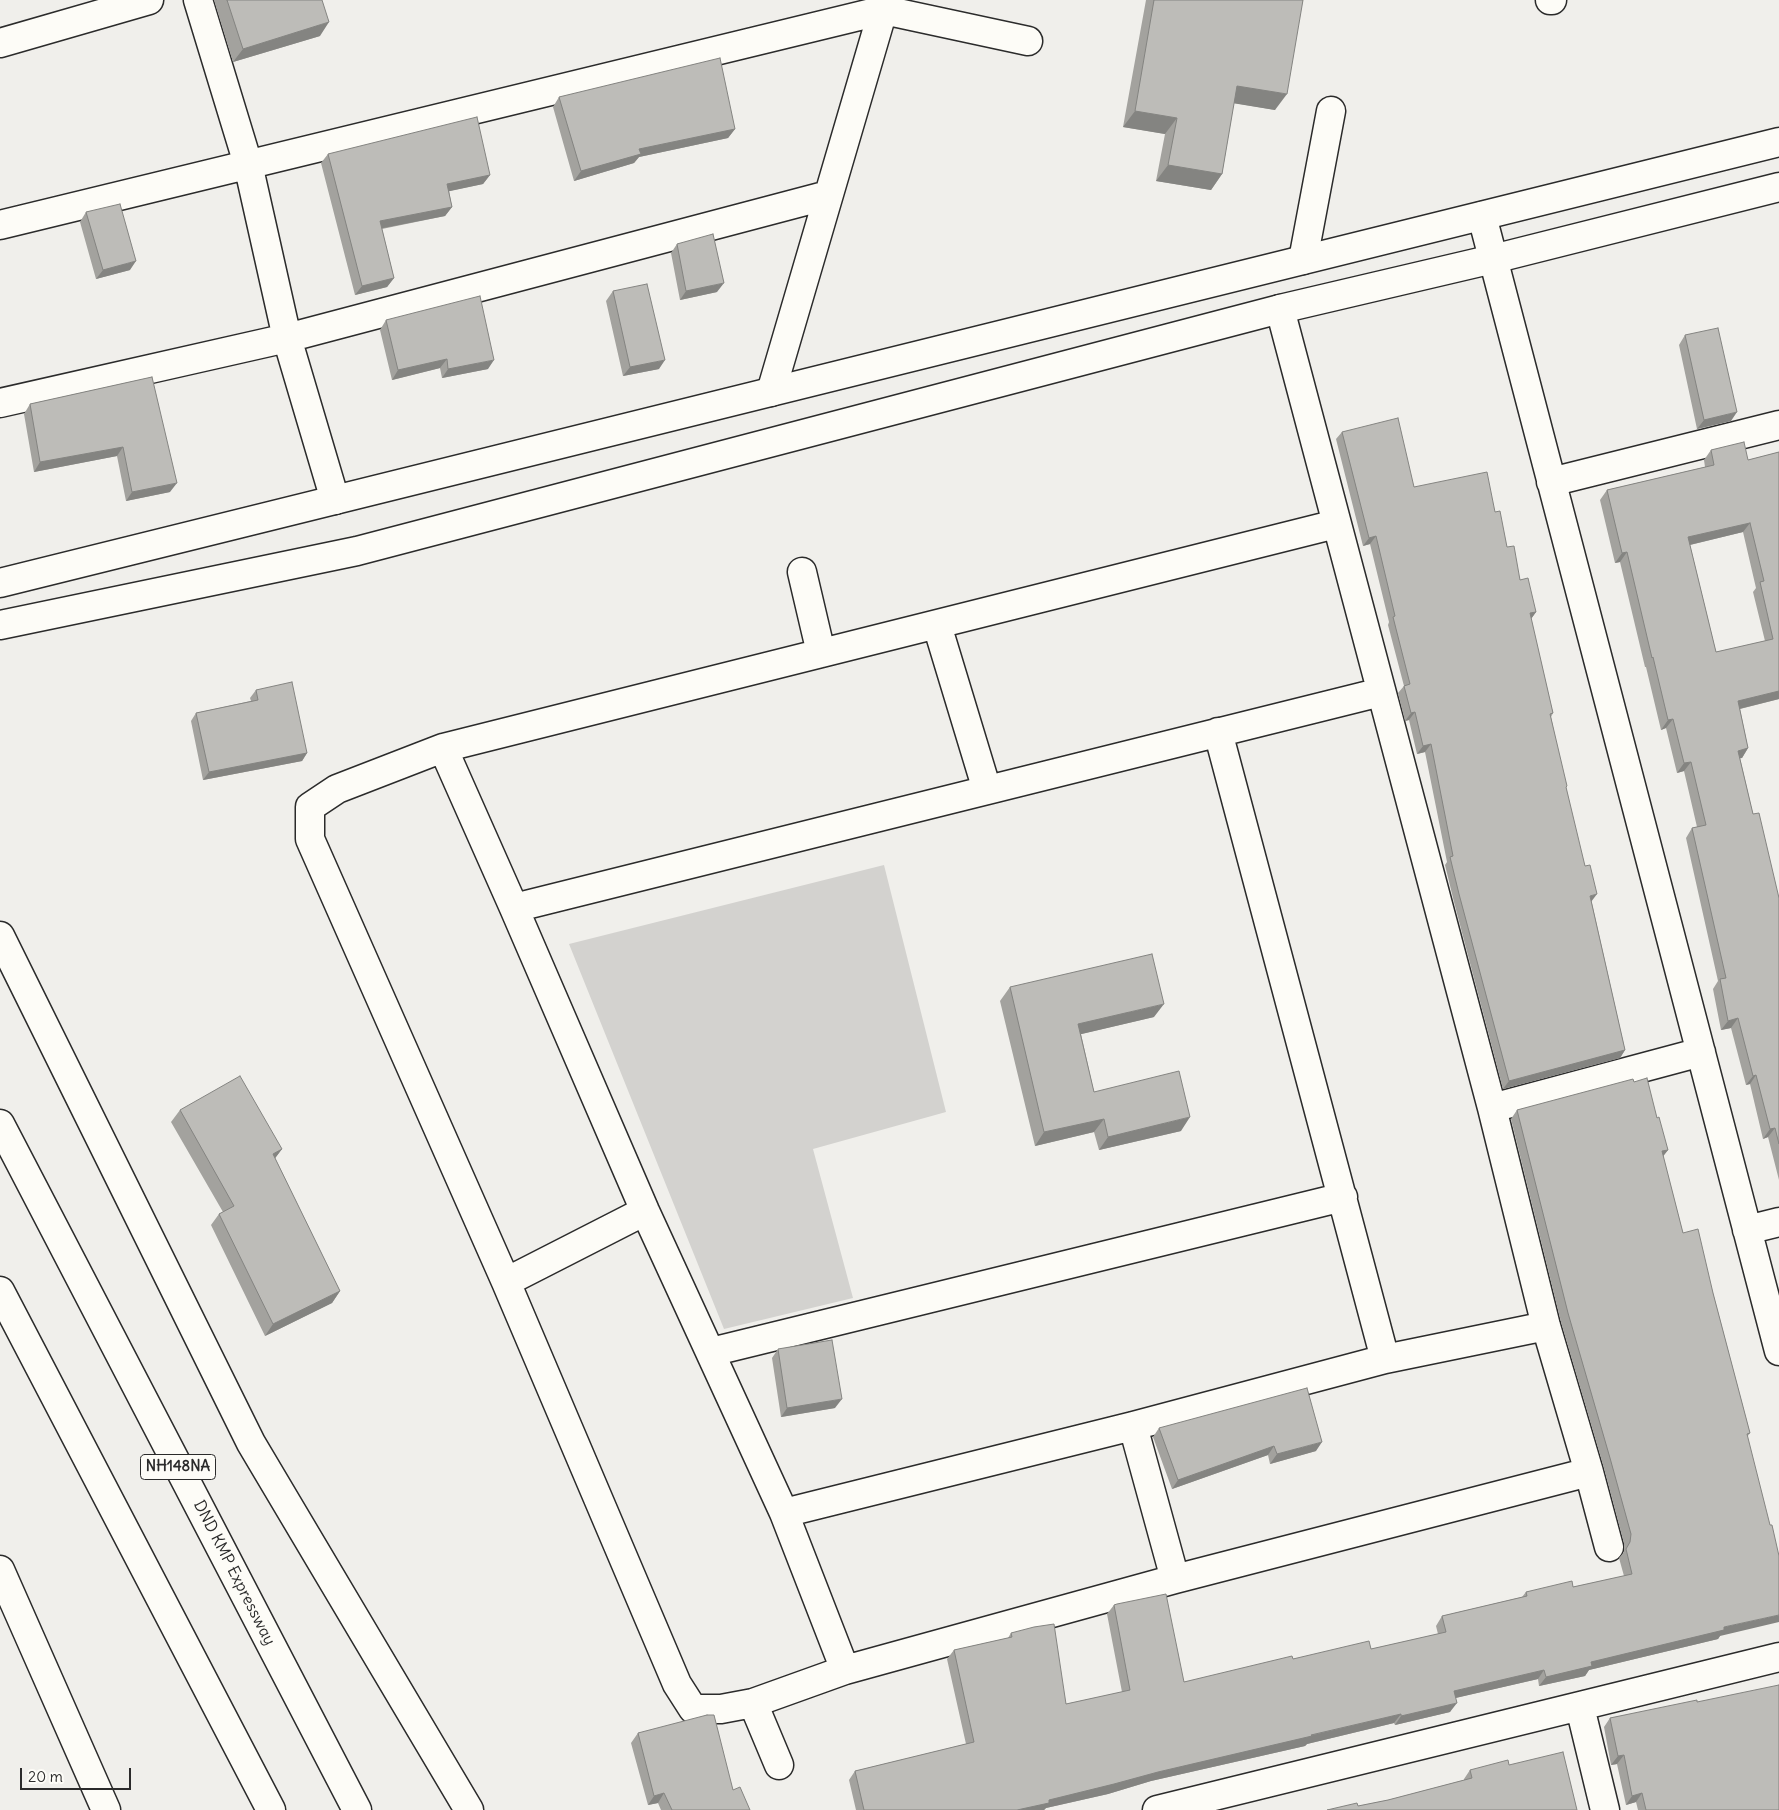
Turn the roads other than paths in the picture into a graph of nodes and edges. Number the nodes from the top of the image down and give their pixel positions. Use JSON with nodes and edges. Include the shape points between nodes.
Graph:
{"nodes":[{"id":1,"x":149,"y":0,"type":"edge"},
{"id":2,"x":198,"y":0,"type":"edge"},
{"id":3,"x":885,"y":5,"type":"edge"},
{"id":4,"x":1028,"y":41,"type":"dead end"},
{"id":5,"x":0,"y":43,"type":"edge"},
{"id":6,"x":1331,"y":111,"type":"dead end"},
{"id":7,"x":1779,"y":142,"type":"edge"},
{"id":8,"x":248,"y":164,"type":"junction"},
{"id":9,"x":1779,"y":187,"type":"edge"},
{"id":10,"x":828,"y":194,"type":"junction"},
{"id":11,"x":1482,"y":216,"type":"junction"},
{"id":12,"x":0,"y":226,"type":"edge"},
{"id":13,"x":1493,"y":259,"type":"junction"},
{"id":14,"x":1303,"y":260,"type":"junction"},
{"id":15,"x":1280,"y":309,"type":"junction"},
{"id":16,"x":287,"y":338,"type":"junction"},
{"id":17,"x":772,"y":392,"type":"junction"},
{"id":18,"x":0,"y":403,"type":"edge"},
{"id":19,"x":1779,"y":425,"type":"edge"},
{"id":20,"x":1552,"y":482,"type":"junction"},
{"id":21,"x":335,"y":500,"type":"junction"},
{"id":22,"x":1336,"y":524,"type":"junction"},
{"id":23,"x":802,"y":572,"type":"dead end"},
{"id":24,"x":0,"y":583,"type":"edge"},
{"id":25,"x":0,"y":625,"type":"edge"},
{"id":26,"x":937,"y":625,"type":"junction"},
{"id":27,"x":821,"y":653,"type":"junction"},
{"id":28,"x":1381,"y":692,"type":"junction"},
{"id":29,"x":1218,"y":732,"type":"junction"},
{"id":30,"x":442,"y":748,"type":"junction"},
{"id":31,"x":987,"y":790,"type":"junction"},
{"id":32,"x":514,"y":908,"type":"junction"},
{"id":33,"x":0,"y":936,"type":"edge"},
{"id":34,"x":1701,"y":1052,"type":"junction"},
{"id":35,"x":1492,"y":1108,"type":"junction"},
{"id":36,"x":0,"y":1124,"type":"edge"},
{"id":37,"x":1343,"y":1197,"type":"junction"},
{"id":38,"x":644,"y":1211,"type":"junction"},
{"id":39,"x":1779,"y":1222,"type":"edge"},
{"id":40,"x":1748,"y":1230,"type":"junction"},
{"id":41,"x":506,"y":1282,"type":"junction"},
{"id":42,"x":0,"y":1291,"type":"edge"},
{"id":43,"x":1546,"y":1326,"type":"junction"},
{"id":44,"x":1779,"y":1351,"type":"edge"},
{"id":45,"x":711,"y":1352,"type":"junction"},
{"id":46,"x":1385,"y":1359,"type":"junction"},
{"id":47,"x":1133,"y":1426,"type":"junction"},
{"id":48,"x":1589,"y":1472,"type":"junction"},
{"id":49,"x":784,"y":1513,"type":"junction"},
{"id":50,"x":1609,"y":1547,"type":"dead end"},
{"id":51,"x":0,"y":1570,"type":"edge"},
{"id":52,"x":1175,"y":1579,"type":"junction"},
{"id":53,"x":1779,"y":1657,"type":"edge"},
{"id":54,"x":845,"y":1670,"type":"junction"},
{"id":55,"x":753,"y":1703,"type":"junction"},
{"id":56,"x":1580,"y":1707,"type":"junction"},
{"id":57,"x":779,"y":1765,"type":"dead end"},
{"id":58,"x":1255,"y":1798,"type":"edge"},
{"id":59,"x":106,"y":1810,"type":"edge"},
{"id":60,"x":270,"y":1810,"type":"edge"},
{"id":61,"x":357,"y":1810,"type":"edge"},
{"id":62,"x":469,"y":1810,"type":"edge"},
{"id":63,"x":1157,"y":1810,"type":"edge"},
{"id":64,"x":1606,"y":1810,"type":"edge"}],
"edges":[{"from":1,"to":5,"type":"main road"},
{"from":2,"to":8,"type":"main road"},
{"from":3,"to":4,"type":"main road"},
{"from":3,"to":8,"type":"main road"},
{"from":3,"to":10,"type":"main road"},
{"from":6,"to":14,"type":"main road"},
{"from":7,"to":11,"type":"main road"},
{"from":8,"to":12,"type":"main road"},
{"from":8,"to":16,"type":"main road"},
{"from":9,"to":13,"type":"main road"},
{"from":10,"to":16,"type":"main road"},
{"from":10,"to":17,"type":"main road"},
{"from":11,"to":13,"type":"main road"},
{"from":11,"to":14,"type":"main road"},
{"from":13,"to":15,"type":"main road"},
{"from":13,"to":20,"type":"main road"},
{"from":14,"to":17,"type":"main road"},
{"from":15,"to":22,"type":"main road"},
{"from":15,"to":25,"type":"main road","via":[[357,551]]},
{"from":16,"to":18,"type":"main road"},
{"from":16,"to":21,"type":"main road"},
{"from":17,"to":21,"type":"main road"},
{"from":19,"to":20,"type":"main road"},
{"from":20,"to":34,"type":"main road"},
{"from":21,"to":24,"type":"main road"},
{"from":22,"to":26,"type":"main road"},
{"from":22,"to":28,"type":"main road"},
{"from":23,"to":27,"type":"main road"},
{"from":26,"to":27,"type":"main road"},
{"from":26,"to":31,"type":"main road"},
{"from":27,"to":30,"type":"main road"},
{"from":28,"to":29,"type":"main road"},
{"from":28,"to":35,"type":"main road"},
{"from":29,"to":31,"type":"main road"},
{"from":29,"to":37,"type":"main road"},
{"from":30,"to":32,"type":"main road"},
{"from":30,"to":41,"type":"main road","via":[[336,790],[310,807],[310,839]]},
{"from":31,"to":32,"type":"main road"},
{"from":32,"to":38,"type":"main road"},
{"from":33,"to":62,"type":"main road","via":[[251,1443]]},
{"from":34,"to":35,"type":"main road"},
{"from":34,"to":40,"type":"main road"},
{"from":35,"to":43,"type":"main road"},
{"from":36,"to":61,"type":"main road","name":"DND KMP Expressway","number":"NH148NA"},
{"from":37,"to":45,"type":"main road"},
{"from":37,"to":46,"type":"main road"},
{"from":38,"to":41,"type":"main road"},
{"from":38,"to":45,"type":"main road"},
{"from":39,"to":40,"type":"main road"},
{"from":40,"to":44,"type":"main road"},
{"from":41,"to":55,"type":"main road","via":[[677,1684],[693,1709],[721,1709]]},
{"from":42,"to":60,"type":"main road"},
{"from":43,"to":46,"type":"main road"},
{"from":43,"to":48,"type":"main road"},
{"from":45,"to":49,"type":"main road"},
{"from":46,"to":47,"type":"main road"},
{"from":47,"to":49,"type":"main road"},
{"from":47,"to":52,"type":"main road"},
{"from":48,"to":50,"type":"main road"},
{"from":48,"to":52,"type":"main road"},
{"from":49,"to":54,"type":"main road"},
{"from":51,"to":59,"type":"main road"},
{"from":52,"to":54,"type":"main road"},
{"from":53,"to":56,"type":"main road"},
{"from":54,"to":55,"type":"main road"},
{"from":55,"to":57,"type":"main road"},
{"from":56,"to":58,"type":"main road"},
{"from":56,"to":64,"type":"main road"},
{"from":58,"to":63,"type":"main road"}]}
